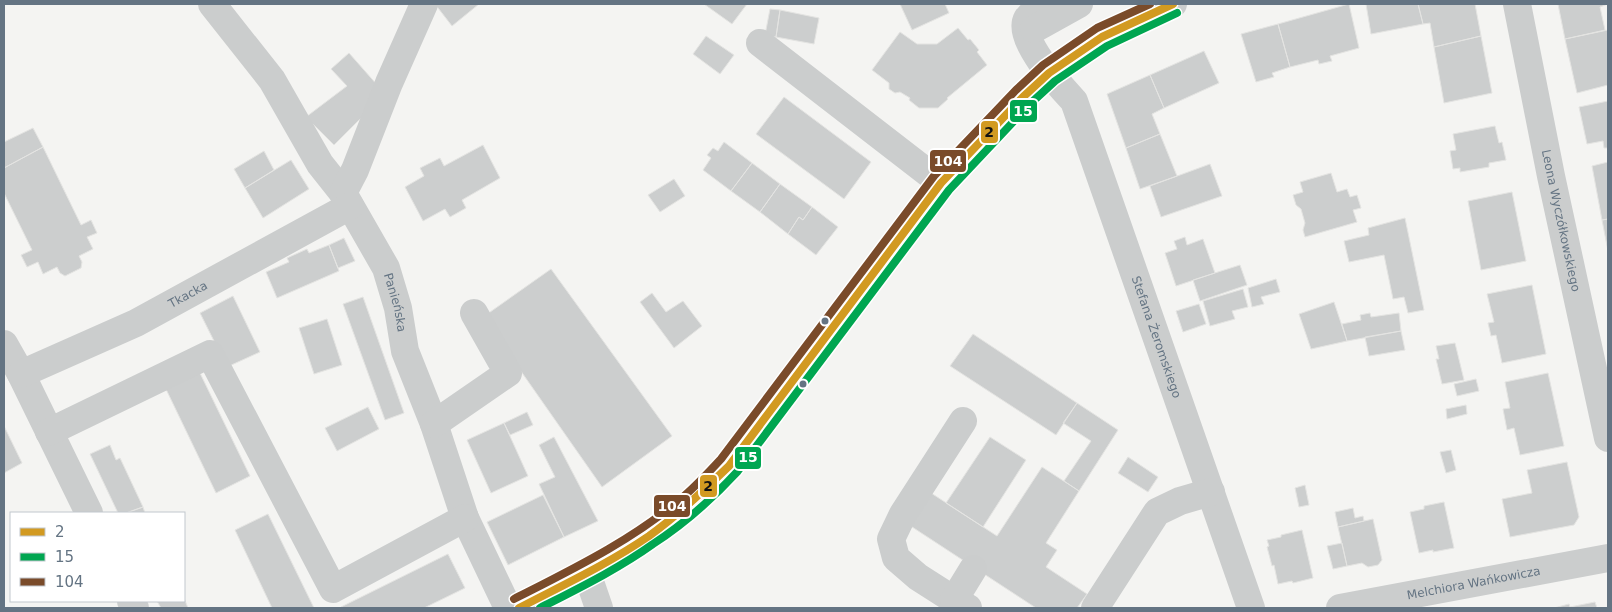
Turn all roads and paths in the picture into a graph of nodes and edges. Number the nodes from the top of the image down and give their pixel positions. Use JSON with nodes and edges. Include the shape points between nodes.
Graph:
{"nodes":[{"id":1,"x":212,"y":4,"type":"edge"},
{"id":2,"x":424,"y":4,"type":"edge"},
{"id":3,"x":1049,"y":4,"type":"edge"},
{"id":4,"x":1079,"y":4,"type":"edge"},
{"id":5,"x":1517,"y":4,"type":"edge"},
{"id":6,"x":1155,"y":7,"type":"edge"},
{"id":7,"x":1028,"y":37,"type":"junction"},
{"id":8,"x":760,"y":43,"type":"dead end"},
{"id":9,"x":1049,"y":74,"type":"junction"},
{"id":10,"x":942,"y":183,"type":"junction"},
{"id":11,"x":346,"y":199,"type":"junction"},
{"id":12,"x":474,"y":312,"type":"dead end"},
{"id":13,"x":4,"y":344,"type":"edge"},
{"id":14,"x":21,"y":374,"type":"junction"},
{"id":15,"x":963,"y":421,"type":"dead end"},
{"id":16,"x":434,"y":424,"type":"junction"},
{"id":17,"x":50,"y":432,"type":"junction"},
{"id":18,"x":1608,"y":433,"type":"edge"},
{"id":19,"x":1211,"y":492,"type":"junction"},
{"id":20,"x":89,"y":512,"type":"edge"},
{"id":21,"x":465,"y":518,"type":"junction"},
{"id":22,"x":1608,"y":558,"type":"edge"},
{"id":23,"x":973,"y":569,"type":"dead end"},
{"id":24,"x":587,"y":573,"type":"junction"},
{"id":25,"x":961,"y":604,"type":"edge"},
{"id":26,"x":508,"y":608,"type":"edge"},
{"id":27,"x":519,"y":608,"type":"edge"},
{"id":28,"x":599,"y":608,"type":"edge"},
{"id":29,"x":1095,"y":608,"type":"edge"},
{"id":30,"x":1251,"y":608,"type":"edge"},
{"id":31,"x":1340,"y":608,"type":"edge"}],
"edges":[{"from":1,"to":11,"type":"street","name":"Panieńska","via":[[272,80],[320,164]]},
{"from":2,"to":11,"type":"street","via":[[389,83]]},
{"from":3,"to":7,"type":"street","via":[[1026,20],[1024,28]]},
{"from":4,"to":7,"type":"street","via":[[1034,29]]},
{"from":5,"to":18,"type":"street","name":"Leona Wyczółkowskiego"},
{"from":6,"to":9,"type":"street","via":[[1102,37]]},
{"from":7,"to":9,"type":"street","name":"Stefana Żeromskiego"},
{"from":8,"to":10,"type":"street"},
{"from":9,"to":10,"type":"street"},
{"from":9,"to":19,"type":"street","name":"Stefana Żeromskiego","via":[[1074,101]]},
{"from":10,"to":24,"type":"street","via":[[729,466],[690,504],[648,536]]},
{"from":11,"to":14,"type":"street","name":"Tkacka","via":[[136,323]]},
{"from":11,"to":16,"type":"street","name":"Panieńska","via":[[386,268],[398,308],[405,351]]},
{"from":12,"to":16,"type":"street","via":[[508,373]]},
{"from":13,"to":14,"type":"street"},
{"from":14,"to":17,"type":"street"},
{"from":15,"to":25,"type":"street","via":[[903,514],[891,539],[896,558],[918,577]]},
{"from":16,"to":21,"type":"street","name":"Panieńska"},
{"from":17,"to":20,"type":"street"},
{"from":17,"to":21,"type":"street","via":[[210,354],[333,589]]},
{"from":19,"to":29,"type":"street","via":[[1157,512]]},
{"from":19,"to":30,"type":"street","name":"Stefana Żeromskiego"},
{"from":21,"to":26,"type":"street","name":"Panieńska"},
{"from":22,"to":31,"type":"street","name":"Melchiora Wańkowicza"},
{"from":23,"to":25,"type":"street"},
{"from":24,"to":27,"type":"street"},
{"from":24,"to":28,"type":"street"}]}
